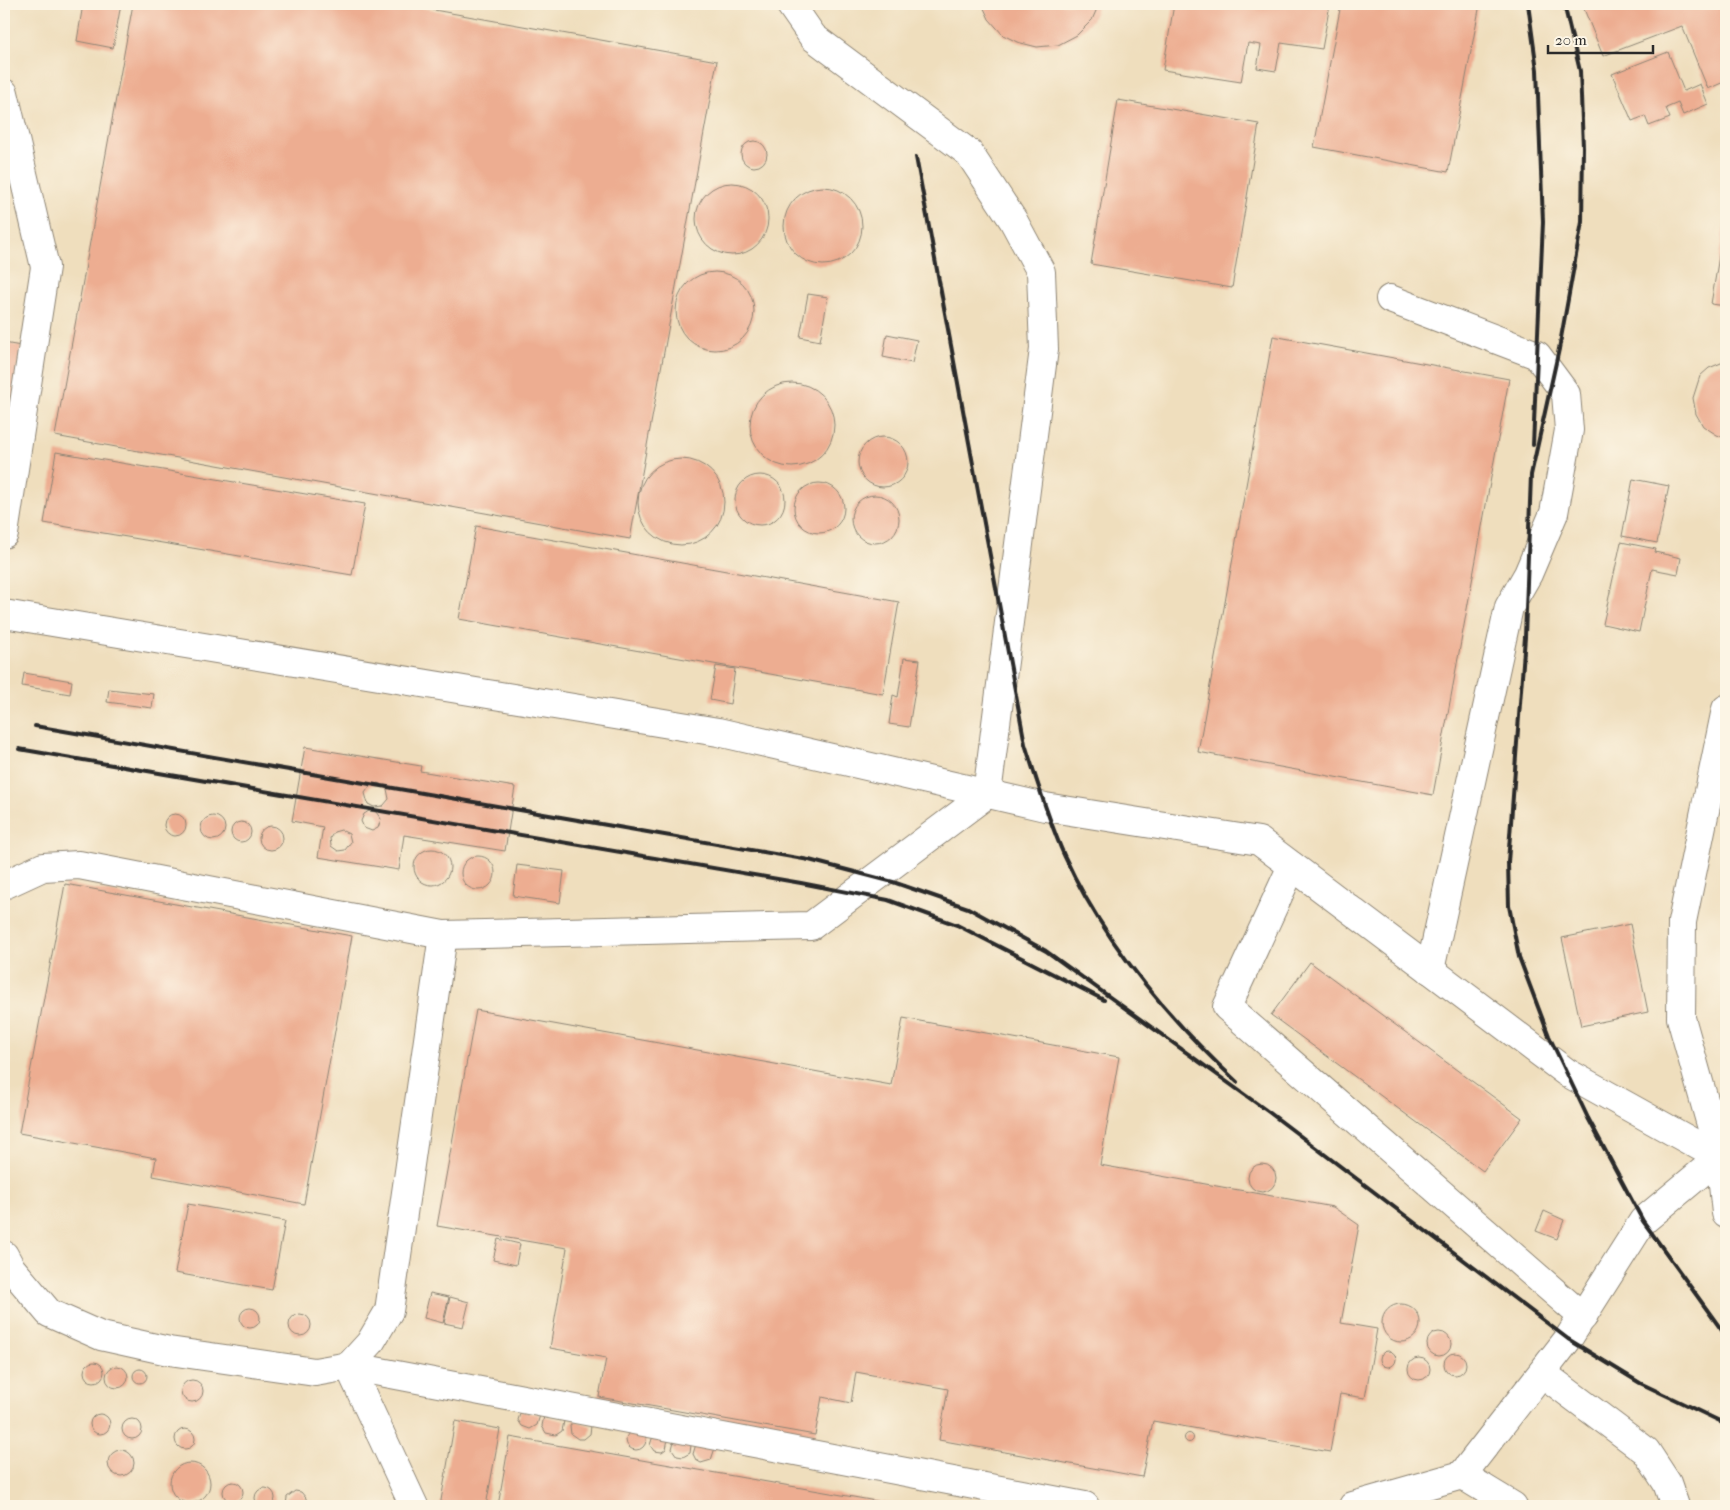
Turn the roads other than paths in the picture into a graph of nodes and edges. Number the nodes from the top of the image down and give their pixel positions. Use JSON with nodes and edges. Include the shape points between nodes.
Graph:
{"nodes":[{"id":1,"x":790,"y":4,"type":"edge"},
{"id":2,"x":4,"y":93,"type":"edge"},
{"id":3,"x":1390,"y":299,"type":"dead end"},
{"id":4,"x":4,"y":534,"type":"edge"},
{"id":5,"x":4,"y":614,"type":"edge"},
{"id":6,"x":1726,"y":709,"type":"edge"},
{"id":7,"x":987,"y":794,"type":"junction"},
{"id":8,"x":1292,"y":866,"type":"junction"},
{"id":9,"x":4,"y":885,"type":"edge"},
{"id":10,"x":443,"y":934,"type":"junction"},
{"id":11,"x":1430,"y":970,"type":"junction"},
{"id":12,"x":1723,"y":1159,"type":"edge"},
{"id":13,"x":1726,"y":1213,"type":"edge"},
{"id":14,"x":4,"y":1255,"type":"edge"},
{"id":15,"x":1582,"y":1317,"type":"junction"},
{"id":16,"x":349,"y":1366,"type":"junction"},
{"id":17,"x":1542,"y":1373,"type":"junction"},
{"id":18,"x":1462,"y":1474,"type":"junction"},
{"id":19,"x":414,"y":1506,"type":"edge"},
{"id":20,"x":1085,"y":1506,"type":"edge"},
{"id":21,"x":1353,"y":1506,"type":"edge"},
{"id":22,"x":1513,"y":1506,"type":"edge"},
{"id":23,"x":1675,"y":1506,"type":"edge"}],
"edges":[{"from":1,"to":7,"type":"lane","via":[[813,37],[968,153],[1013,220],[1041,272],[1044,349]]},
{"from":2,"to":4,"type":"lane","via":[[45,267]]},
{"from":3,"to":11,"type":"lane","via":[[1537,355],[1566,394],[1569,430],[1554,513],[1528,574],[1509,608]]},
{"from":5,"to":7,"type":"lane","via":[[718,732]]},
{"from":6,"to":12,"type":"lane","via":[[1682,922],[1681,1018]]},
{"from":7,"to":8,"type":"lane","via":[[1045,807],[1259,841]]},
{"from":7,"to":10,"type":"lane","via":[[811,926]]},
{"from":8,"to":11,"type":"lane"},
{"from":8,"to":15,"type":"lane","via":[[1228,1007]]},
{"from":9,"to":10,"type":"lane","via":[[43,867],[78,865]]},
{"from":10,"to":16,"type":"lane","via":[[389,1311],[370,1343]]},
{"from":11,"to":12,"type":"lane","via":[[1566,1072]]},
{"from":12,"to":13,"type":"lane"},
{"from":12,"to":15,"type":"lane","via":[[1643,1221]]},
{"from":14,"to":16,"type":"lane","via":[[48,1313],[101,1336],[169,1351],[315,1372]]},
{"from":15,"to":17,"type":"lane"},
{"from":16,"to":19,"type":"lane"},
{"from":16,"to":20,"type":"lane"},
{"from":17,"to":18,"type":"lane"},
{"from":17,"to":23,"type":"lane","via":[[1646,1451],[1666,1483]]},
{"from":18,"to":21,"type":"lane"},
{"from":18,"to":22,"type":"lane"}]}
